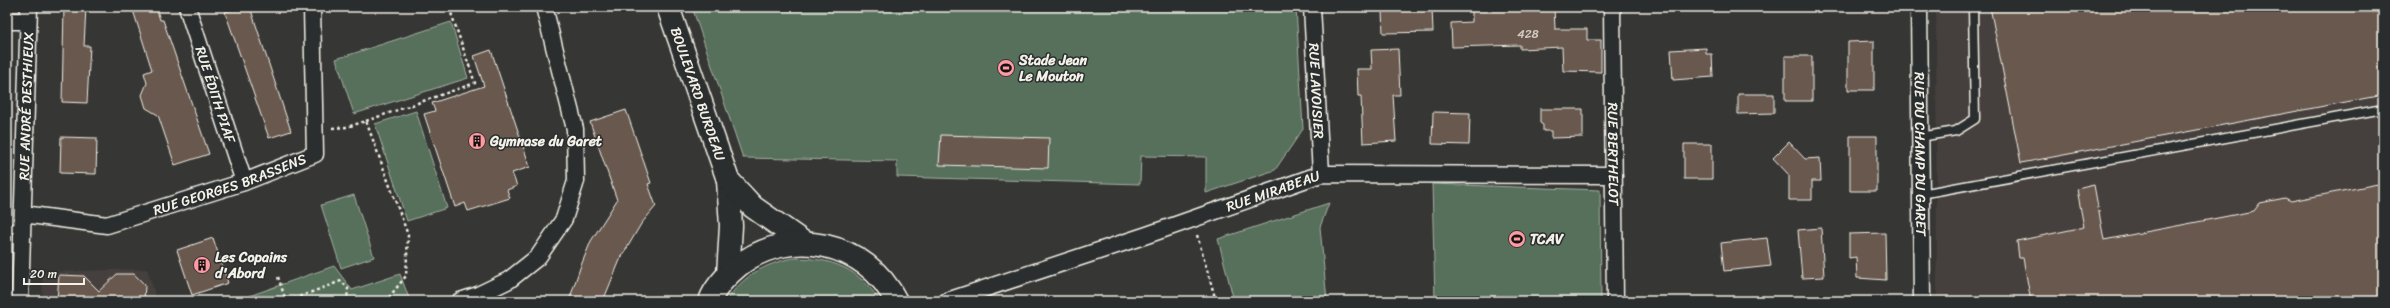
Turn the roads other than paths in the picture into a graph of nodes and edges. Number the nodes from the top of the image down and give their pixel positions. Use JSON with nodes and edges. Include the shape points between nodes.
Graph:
{"nodes":[{"id":1,"x":187,"y":7,"type":"edge"},
{"id":2,"x":312,"y":7,"type":"edge"},
{"id":3,"x":544,"y":7,"type":"edge"},
{"id":4,"x":668,"y":7,"type":"edge"},
{"id":5,"x":1312,"y":7,"type":"edge"},
{"id":6,"x":1612,"y":7,"type":"edge"},
{"id":7,"x":1919,"y":7,"type":"edge"},
{"id":8,"x":1973,"y":7,"type":"edge"},
{"id":9,"x":28,"y":14,"type":"edge"},
{"id":10,"x":7,"y":21,"type":"edge"},
{"id":11,"x":2383,"y":109,"type":"edge"},
{"id":12,"x":1920,"y":138,"type":"junction"},
{"id":13,"x":1321,"y":174,"type":"junction"},
{"id":14,"x":1614,"y":175,"type":"junction"},
{"id":15,"x":728,"y":180,"type":"junction"},
{"id":16,"x":244,"y":182,"type":"junction"},
{"id":17,"x":1921,"y":194,"type":"junction"},
{"id":18,"x":18,"y":224,"type":"edge"},
{"id":19,"x":803,"y":242,"type":"junction"},
{"id":20,"x":728,"y":275,"type":"junction"},
{"id":21,"x":20,"y":301,"type":"edge"},
{"id":22,"x":460,"y":301,"type":"edge"},
{"id":23,"x":710,"y":301,"type":"edge"},
{"id":24,"x":896,"y":301,"type":"edge"},
{"id":25,"x":947,"y":301,"type":"edge"},
{"id":26,"x":1615,"y":301,"type":"edge"},
{"id":27,"x":1922,"y":301,"type":"edge"}],
"edges":[{"from":1,"to":16,"type":"street","name":"RUE ÉDITH PIAF"},
{"from":2,"to":16,"type":"street","name":"RUE GEORGES BRASSENS","via":[[314,154]]},
{"from":3,"to":22,"type":"street","via":[[575,129],[576,181],[564,219],[538,257],[509,280]]},
{"from":4,"to":15,"type":"main road","name":"BOULEVARD BURDEAU"},
{"from":5,"to":13,"type":"street","name":"RUE LAVOISIER"},
{"from":6,"to":14,"type":"street","name":"RUE BERTHELOT"},
{"from":7,"to":12,"type":"street","name":"RUE DU CHAMP DU GARET"},
{"from":8,"to":12,"type":"lane","via":[[1975,119],[1956,131]]},
{"from":9,"to":10,"type":"street"},
{"from":9,"to":18,"type":"street","name":"RUE ANDRÉ DESTHIEUX"},
{"from":11,"to":17,"type":"lane"},
{"from":12,"to":17,"type":"street","name":"RUE DU CHAMP DU GARET"},
{"from":13,"to":14,"type":"street","name":"RUE MIRABEAU"},
{"from":13,"to":25,"type":"street","name":"RUE MIRABEAU"},
{"from":14,"to":26,"type":"street","name":"RUE BERTHELOT"},
{"from":15,"to":19,"type":"main road","name":"BOULEVARD BURDEAU","via":[[753,208]]},
{"from":15,"to":20,"type":"main road","name":"BOULEVARD BURDEAU","via":[[731,226]]},
{"from":16,"to":18,"type":"street","name":"RUE GEORGES BRASSENS","via":[[107,225]]},
{"from":17,"to":27,"type":"street","name":"RUE DU CHAMP DU GARET"},
{"from":18,"to":21,"type":"street","name":"RUE ANDRÉ DESTHIEUX"},
{"from":19,"to":20,"type":"main road","via":[[775,246],[749,257]]},
{"from":19,"to":24,"type":"main road","via":[[836,247],[865,262],[888,286]]},
{"from":20,"to":23,"type":"main road"}]}
